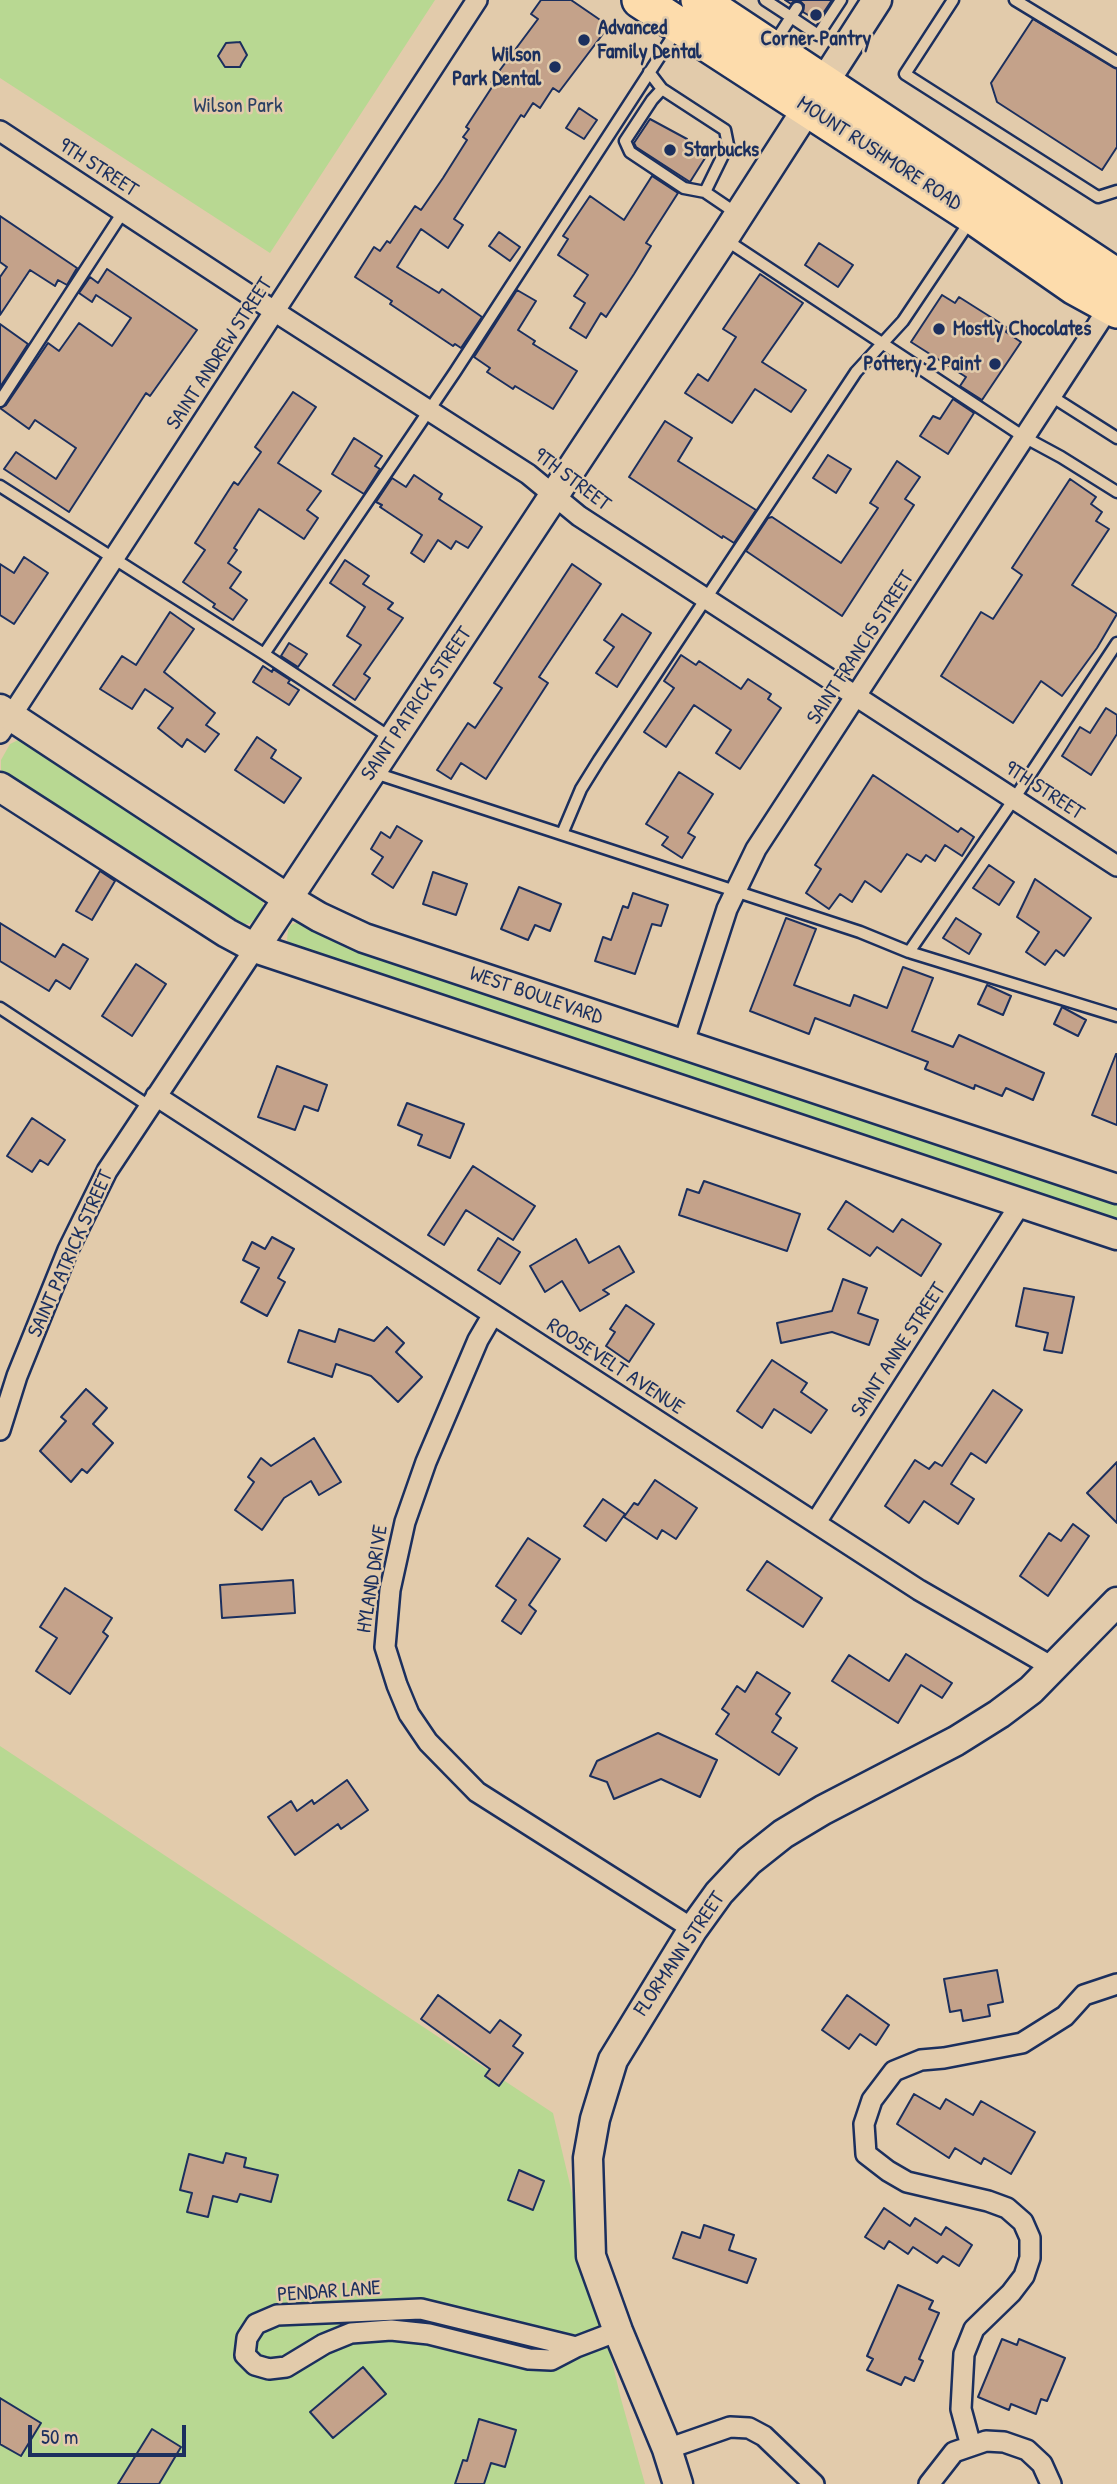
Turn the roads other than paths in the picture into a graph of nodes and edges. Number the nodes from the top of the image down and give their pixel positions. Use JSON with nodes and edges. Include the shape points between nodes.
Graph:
{"nodes":[{"id":1,"x":477,"y":0,"type":"edge"},
{"id":2,"x":640,"y":0,"type":"edge"},
{"id":3,"x":765,"y":0,"type":"edge"},
{"id":4,"x":841,"y":0,"type":"edge"},
{"id":5,"x":877,"y":0,"type":"edge"},
{"id":6,"x":953,"y":0,"type":"edge"},
{"id":7,"x":1015,"y":0,"type":"edge"},
{"id":8,"x":700,"y":8,"type":"edge"},
{"id":9,"x":794,"y":12,"type":"junction"},
{"id":10,"x":771,"y":49,"type":"junction"},
{"id":11,"x":1117,"y":62,"type":"edge"},
{"id":12,"x":649,"y":72,"type":"junction"},
{"id":13,"x":662,"y":89,"type":"junction"},
{"id":14,"x":816,"y":96,"type":"junction"},
{"id":15,"x":0,"y":131,"type":"edge"},
{"id":16,"x":1117,"y":191,"type":"edge"},
{"id":17,"x":705,"y":192,"type":"junction"},
{"id":18,"x":123,"y":212,"type":"junction"},
{"id":19,"x":973,"y":216,"type":"junction"},
{"id":20,"x":732,"y":227,"type":"junction"},
{"id":21,"x":1115,"y":297,"type":"edge"},
{"id":22,"x":274,"y":312,"type":"junction"},
{"id":23,"x":882,"y":343,"type":"junction"},
{"id":24,"x":1051,"y":397,"type":"junction"},
{"id":25,"x":0,"y":401,"type":"edge"},
{"id":26,"x":428,"y":409,"type":"junction"},
{"id":27,"x":1024,"y":437,"type":"junction"},
{"id":28,"x":1117,"y":438,"type":"edge"},
{"id":29,"x":0,"y":486,"type":"edge"},
{"id":30,"x":1117,"y":492,"type":"edge"},
{"id":31,"x":555,"y":496,"type":"junction"},
{"id":32,"x":114,"y":559,"type":"junction"},
{"id":33,"x":705,"y":598,"type":"junction"},
{"id":34,"x":1117,"y":643,"type":"edge"},
{"id":35,"x":264,"y":654,"type":"junction"},
{"id":36,"x":857,"y":697,"type":"junction"},
{"id":37,"x":4,"y":719,"type":"edge"},
{"id":38,"x":393,"y":739,"type":"junction"},
{"id":39,"x":372,"y":772,"type":"junction"},
{"id":40,"x":0,"y":787,"type":"edge"},
{"id":41,"x":1014,"y":799,"type":"junction"},
{"id":42,"x":562,"y":834,"type":"junction"},
{"id":43,"x":1117,"y":866,"type":"edge"},
{"id":44,"x":735,"y":891,"type":"junction"},
{"id":45,"x":288,"y":898,"type":"junction"},
{"id":46,"x":255,"y":948,"type":"junction"},
{"id":47,"x":909,"y":952,"type":"junction"},
{"id":48,"x":0,"y":1008,"type":"edge"},
{"id":49,"x":1117,"y":1016,"type":"edge"},
{"id":50,"x":683,"y":1045,"type":"junction"},
{"id":51,"x":152,"y":1101,"type":"junction"},
{"id":52,"x":1117,"y":1189,"type":"edge"},
{"id":53,"x":1021,"y":1203,"type":"junction"},
{"id":54,"x":1117,"y":1235,"type":"edge"},
{"id":55,"x":492,"y":1315,"type":"junction"},
{"id":56,"x":0,"y":1430,"type":"edge"},
{"id":57,"x":816,"y":1522,"type":"junction"},
{"id":58,"x":1117,"y":1602,"type":"edge"},
{"id":59,"x":1054,"y":1668,"type":"junction"},
{"id":60,"x":693,"y":1929,"type":"junction"},
{"id":61,"x":1117,"y":1984,"type":"edge"},
{"id":62,"x":618,"y":2330,"type":"junction"},
{"id":63,"x":576,"y":2347,"type":"junction"},
{"id":64,"x":971,"y":2446,"type":"junction"},
{"id":65,"x":667,"y":2449,"type":"junction"},
{"id":66,"x":678,"y":2484,"type":"edge"},
{"id":67,"x":814,"y":2484,"type":"edge"},
{"id":68,"x":929,"y":2484,"type":"edge"},
{"id":69,"x":1051,"y":2484,"type":"edge"}],
"edges":[{"from":1,"to":22,"type":"street","name":"SAINT ANDREW STREET"},
{"from":2,"to":8,"type":"highway","name":"MOUNT RUSHMORE ROAD"},
{"from":3,"to":9,"type":"lane"},
{"from":4,"to":9,"type":"lane","via":[[818,35]]},
{"from":5,"to":14,"type":"street","name":"SAINT PATRICK STREET"},
{"from":6,"to":16,"type":"lane","via":[[905,74],[1098,197]]},
{"from":7,"to":11,"type":"lane"},
{"from":8,"to":10,"type":"highway","name":"MOUNT RUSHMORE ROAD"},
{"from":8,"to":12,"type":"lane"},
{"from":8,"to":14,"type":"highway","name":"MOUNT RUSHMORE ROAD"},
{"from":9,"to":10,"type":"lane"},
{"from":10,"to":14,"type":"highway","name":"MOUNT RUSHMORE ROAD"},
{"from":12,"to":13,"type":"lane"},
{"from":12,"to":26,"type":"lane"},
{"from":13,"to":17,"type":"lane","via":[[724,130],[728,145]]},
{"from":13,"to":17,"type":"lane","via":[[625,141],[629,152],[684,188]]},
{"from":14,"to":19,"type":"highway","name":"MOUNT RUSHMORE ROAD"},
{"from":14,"to":20,"type":"street","name":"SAINT PATRICK STREET"},
{"from":14,"to":21,"type":"highway","name":"MOUNT RUSHMORE ROAD"},
{"from":15,"to":18,"type":"street","name":"9TH STREET"},
{"from":17,"to":20,"type":"lane"},
{"from":18,"to":22,"type":"street","name":"9TH STREET"},
{"from":18,"to":25,"type":"lane"},
{"from":19,"to":21,"type":"highway","name":"MOUNT RUSHMORE ROAD","via":[[1075,287]]},
{"from":19,"to":23,"type":"lane","via":[[903,321]]},
{"from":20,"to":23,"type":"lane"},
{"from":20,"to":31,"type":"street","name":"SAINT PATRICK STREET"},
{"from":21,"to":24,"type":"street","name":"SAINT FRANCIS STREET"},
{"from":22,"to":26,"type":"street","name":"9TH STREET"},
{"from":22,"to":32,"type":"street","name":"SAINT ANDREW STREET"},
{"from":23,"to":27,"type":"lane"},
{"from":23,"to":33,"type":"lane","via":[[856,372]]},
{"from":24,"to":27,"type":"street","name":"SAINT FRANCIS STREET"},
{"from":24,"to":28,"type":"lane"},
{"from":26,"to":31,"type":"street","name":"9TH STREET"},
{"from":26,"to":35,"type":"lane"},
{"from":27,"to":30,"type":"lane"},
{"from":27,"to":36,"type":"street","name":"SAINT FRANCIS STREET"},
{"from":29,"to":32,"type":"lane"},
{"from":31,"to":33,"type":"street","name":"9TH STREET"},
{"from":31,"to":38,"type":"street","name":"SAINT PATRICK STREET"},
{"from":32,"to":35,"type":"lane"},
{"from":32,"to":37,"type":"street","name":"SAINT ANDREW STREET"},
{"from":33,"to":36,"type":"street","name":"9TH STREET"},
{"from":33,"to":42,"type":"lane","via":[[587,779]]},
{"from":34,"to":41,"type":"lane"},
{"from":35,"to":38,"type":"lane"},
{"from":36,"to":41,"type":"street","name":"9TH STREET"},
{"from":36,"to":44,"type":"street","name":"SAINT FRANCIS STREET","via":[[756,849]]},
{"from":37,"to":45,"type":"street","name":"WEST BOULEVARD"},
{"from":38,"to":39,"type":"street","name":"SAINT PATRICK STREET"},
{"from":39,"to":42,"type":"lane"},
{"from":39,"to":45,"type":"street","name":"SAINT PATRICK STREET"},
{"from":40,"to":46,"type":"street","name":"WEST BOULEVARD"},
{"from":41,"to":43,"type":"street","name":"9TH STREET"},
{"from":41,"to":47,"type":"lane"},
{"from":42,"to":44,"type":"lane"},
{"from":44,"to":47,"type":"lane"},
{"from":44,"to":50,"type":"street","name":"SAINT FRANCIS STREET"},
{"from":45,"to":46,"type":"street","name":"SAINT PATRICK STREET"},
{"from":45,"to":50,"type":"street","name":"WEST BOULEVARD","via":[[364,938]]},
{"from":46,"to":51,"type":"street","name":"SAINT PATRICK STREET"},
{"from":46,"to":53,"type":"street","name":"WEST BOULEVARD"},
{"from":47,"to":49,"type":"lane"},
{"from":48,"to":51,"type":"lane"},
{"from":50,"to":52,"type":"street","name":"WEST BOULEVARD"},
{"from":51,"to":55,"type":"street","name":"ROOSEVELT AVENUE"},
{"from":51,"to":56,"type":"street","name":"SAINT PATRICK STREET","via":[[85,1213],[17,1376]]},
{"from":53,"to":54,"type":"street","name":"WEST BOULEVARD"},
{"from":53,"to":57,"type":"street","name":"SAINT ANNE STREET"},
{"from":55,"to":57,"type":"street","name":"ROOSEVELT AVENUE"},
{"from":55,"to":60,"type":"street","name":"HYLAND DRIVE","via":[[467,1364],[405,1522],[390,1590],[384,1647],[409,1714],[428,1742],[477,1791]]},
{"from":57,"to":59,"type":"street","name":"ROOSEVELT AVENUE","via":[[919,1590]]},
{"from":58,"to":59,"type":"street","name":"FLORMANN STREET"},
{"from":59,"to":60,"type":"street","name":"FLORMANN STREET","via":[[1010,1706],[956,1741],[783,1834],[749,1861]]},
{"from":60,"to":62,"type":"street","name":"FLORMANN STREET","via":[[613,2060],[595,2119],[588,2158],[591,2256]]},
{"from":61,"to":64,"type":"street","via":[[1084,1995],[1065,2015],[1022,2043],[921,2060],[894,2071],[872,2100],[864,2124],[866,2154],[888,2171],[907,2182],[1007,2208],[1023,2222],[1030,2238],[1024,2276],[974,2329],[964,2354],[961,2409]]},
{"from":62,"to":63,"type":"street","name":"PENDAR LANE"},
{"from":62,"to":65,"type":"street","name":"FLORMANN STREET"},
{"from":63,"to":63,"type":"street","name":"PENDAR LANE","via":[[421,2309],[277,2315],[256,2324],[247,2338],[245,2355],[255,2365],[286,2367],[351,2333],[390,2330],[429,2334],[529,2359],[551,2360]]},
{"from":64,"to":68,"type":"street","via":[[954,2452]]},
{"from":64,"to":69,"type":"street","via":[[1004,2442],[1027,2450],[1042,2464]]},
{"from":65,"to":66,"type":"street","name":"FLORMANN STREET"},
{"from":65,"to":67,"type":"street","via":[[730,2427],[749,2428],[764,2436]]}]}
